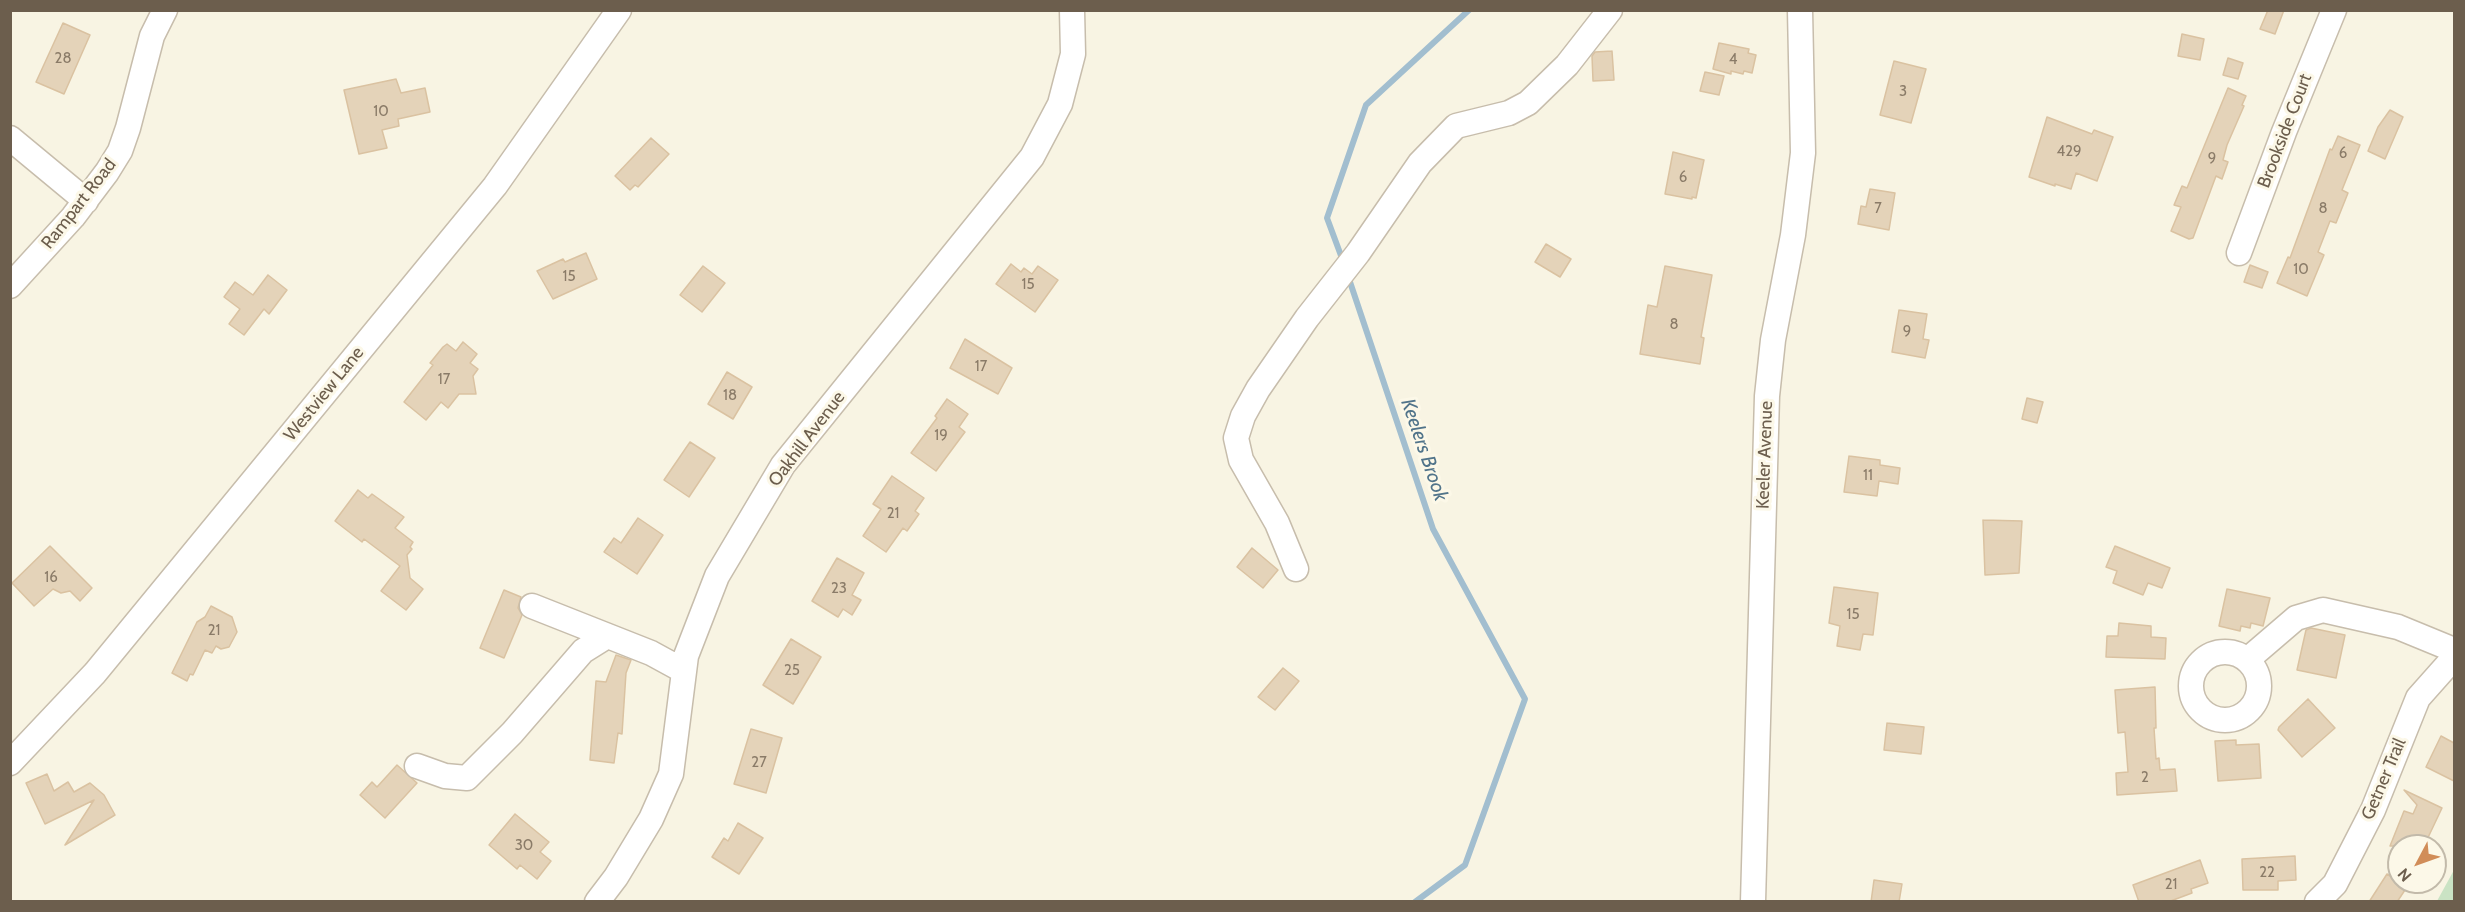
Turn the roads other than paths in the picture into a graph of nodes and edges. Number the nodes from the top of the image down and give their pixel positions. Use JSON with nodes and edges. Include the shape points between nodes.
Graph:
{"nodes":[{"id":1,"x":165,"y":10,"type":"edge"},
{"id":2,"x":619,"y":10,"type":"edge"},
{"id":3,"x":1072,"y":10,"type":"edge"},
{"id":4,"x":1610,"y":10,"type":"edge"},
{"id":5,"x":1800,"y":10,"type":"edge"},
{"id":6,"x":2334,"y":10,"type":"edge"},
{"id":7,"x":10,"y":138,"type":"edge"},
{"id":8,"x":86,"y":201,"type":"junction"},
{"id":9,"x":2239,"y":253,"type":"dead end"},
{"id":10,"x":10,"y":286,"type":"edge"},
{"id":11,"x":1296,"y":568,"type":"dead end"},
{"id":12,"x":532,"y":606,"type":"dead end"},
{"id":13,"x":607,"y":636,"type":"junction"},
{"id":14,"x":2454,"y":651,"type":"edge"},
{"id":15,"x":2247,"y":660,"type":"dead end"},
{"id":16,"x":2454,"y":660,"type":"edge"},
{"id":17,"x":684,"y":671,"type":"junction"},
{"id":18,"x":10,"y":763,"type":"edge"},
{"id":19,"x":417,"y":766,"type":"dead end"},
{"id":20,"x":597,"y":902,"type":"edge"},
{"id":21,"x":1753,"y":902,"type":"edge"},
{"id":22,"x":2317,"y":902,"type":"edge"}],
"edges":[{"from":1,"to":8,"type":"street","name":"Rampart Road","via":[[152,36],[120,151]]},
{"from":2,"to":18,"type":"street","name":"Westview Lane","via":[[495,186],[95,673]]},
{"from":3,"to":17,"type":"street","name":"Oakhill Avenue","via":[[1073,54],[1060,104],[1032,157],[783,465],[717,576],[686,656]]},
{"from":4,"to":11,"type":"street","via":[[1567,65],[1528,103],[1509,113],[1456,126],[1420,163],[1258,389],[1236,438],[1241,460],[1277,523]]},
{"from":5,"to":21,"type":"street","name":"Keeler Avenue","via":[[1803,153],[1767,396]]},
{"from":6,"to":9,"type":"street","name":"Brookside Court"},
{"from":7,"to":8,"type":"street"},
{"from":8,"to":10,"type":"street","name":"Rampart Road"},
{"from":12,"to":13,"type":"street"},
{"from":13,"to":17,"type":"street"},
{"from":13,"to":19,"type":"street","via":[[583,651],[512,734],[467,778],[445,776]]},
{"from":14,"to":15,"type":"street","via":[[2398,627],[2323,610],[2296,618]]},
{"from":16,"to":22,"type":"street","name":"Getner Trail","via":[[2418,698],[2367,821],[2335,884]]},
{"from":17,"to":20,"type":"street","name":"Oakhill Avenue","via":[[670,774],[651,819]]}]}
